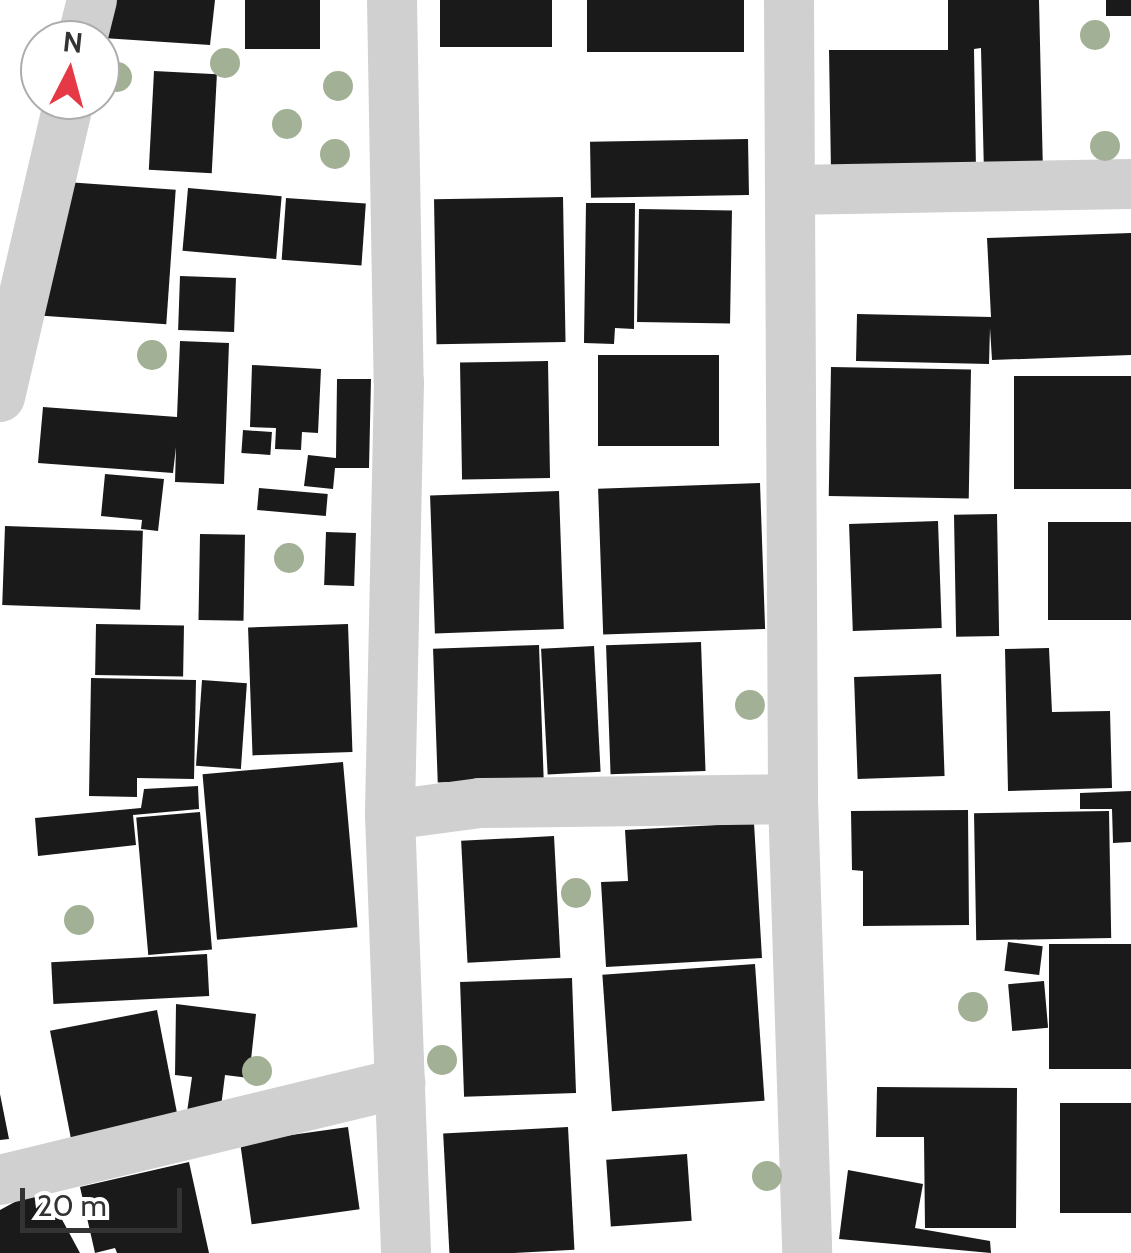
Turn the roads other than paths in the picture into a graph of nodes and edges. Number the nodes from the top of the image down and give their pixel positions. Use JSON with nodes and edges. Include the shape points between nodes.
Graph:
{"nodes":[{"id":1,"x":392,"y":0,"type":"edge"},
{"id":2,"x":788,"y":0,"type":"edge"},
{"id":3,"x":63,"y":120,"type":"edge"},
{"id":4,"x":1131,"y":184,"type":"edge"},
{"id":5,"x":790,"y":190,"type":"junction"},
{"id":6,"x":0,"y":397,"type":"edge"},
{"id":7,"x":793,"y":798,"type":"junction"},
{"id":8,"x":390,"y":814,"type":"junction"},
{"id":9,"x":400,"y":1083,"type":"junction"},
{"id":10,"x":0,"y":1180,"type":"edge"},
{"id":11,"x":406,"y":1253,"type":"edge"},
{"id":12,"x":807,"y":1253,"type":"edge"}],
"edges":[{"from":1,"to":8,"type":"street","via":[[399,382]]},
{"from":2,"to":5,"type":"street"},
{"from":3,"to":6,"type":"street"},
{"from":4,"to":5,"type":"street"},
{"from":5,"to":7,"type":"street"},
{"from":7,"to":8,"type":"street","via":[[480,803]]},
{"from":7,"to":12,"type":"street"},
{"from":8,"to":9,"type":"street"},
{"from":9,"to":10,"type":"street"},
{"from":9,"to":11,"type":"street"}]}
